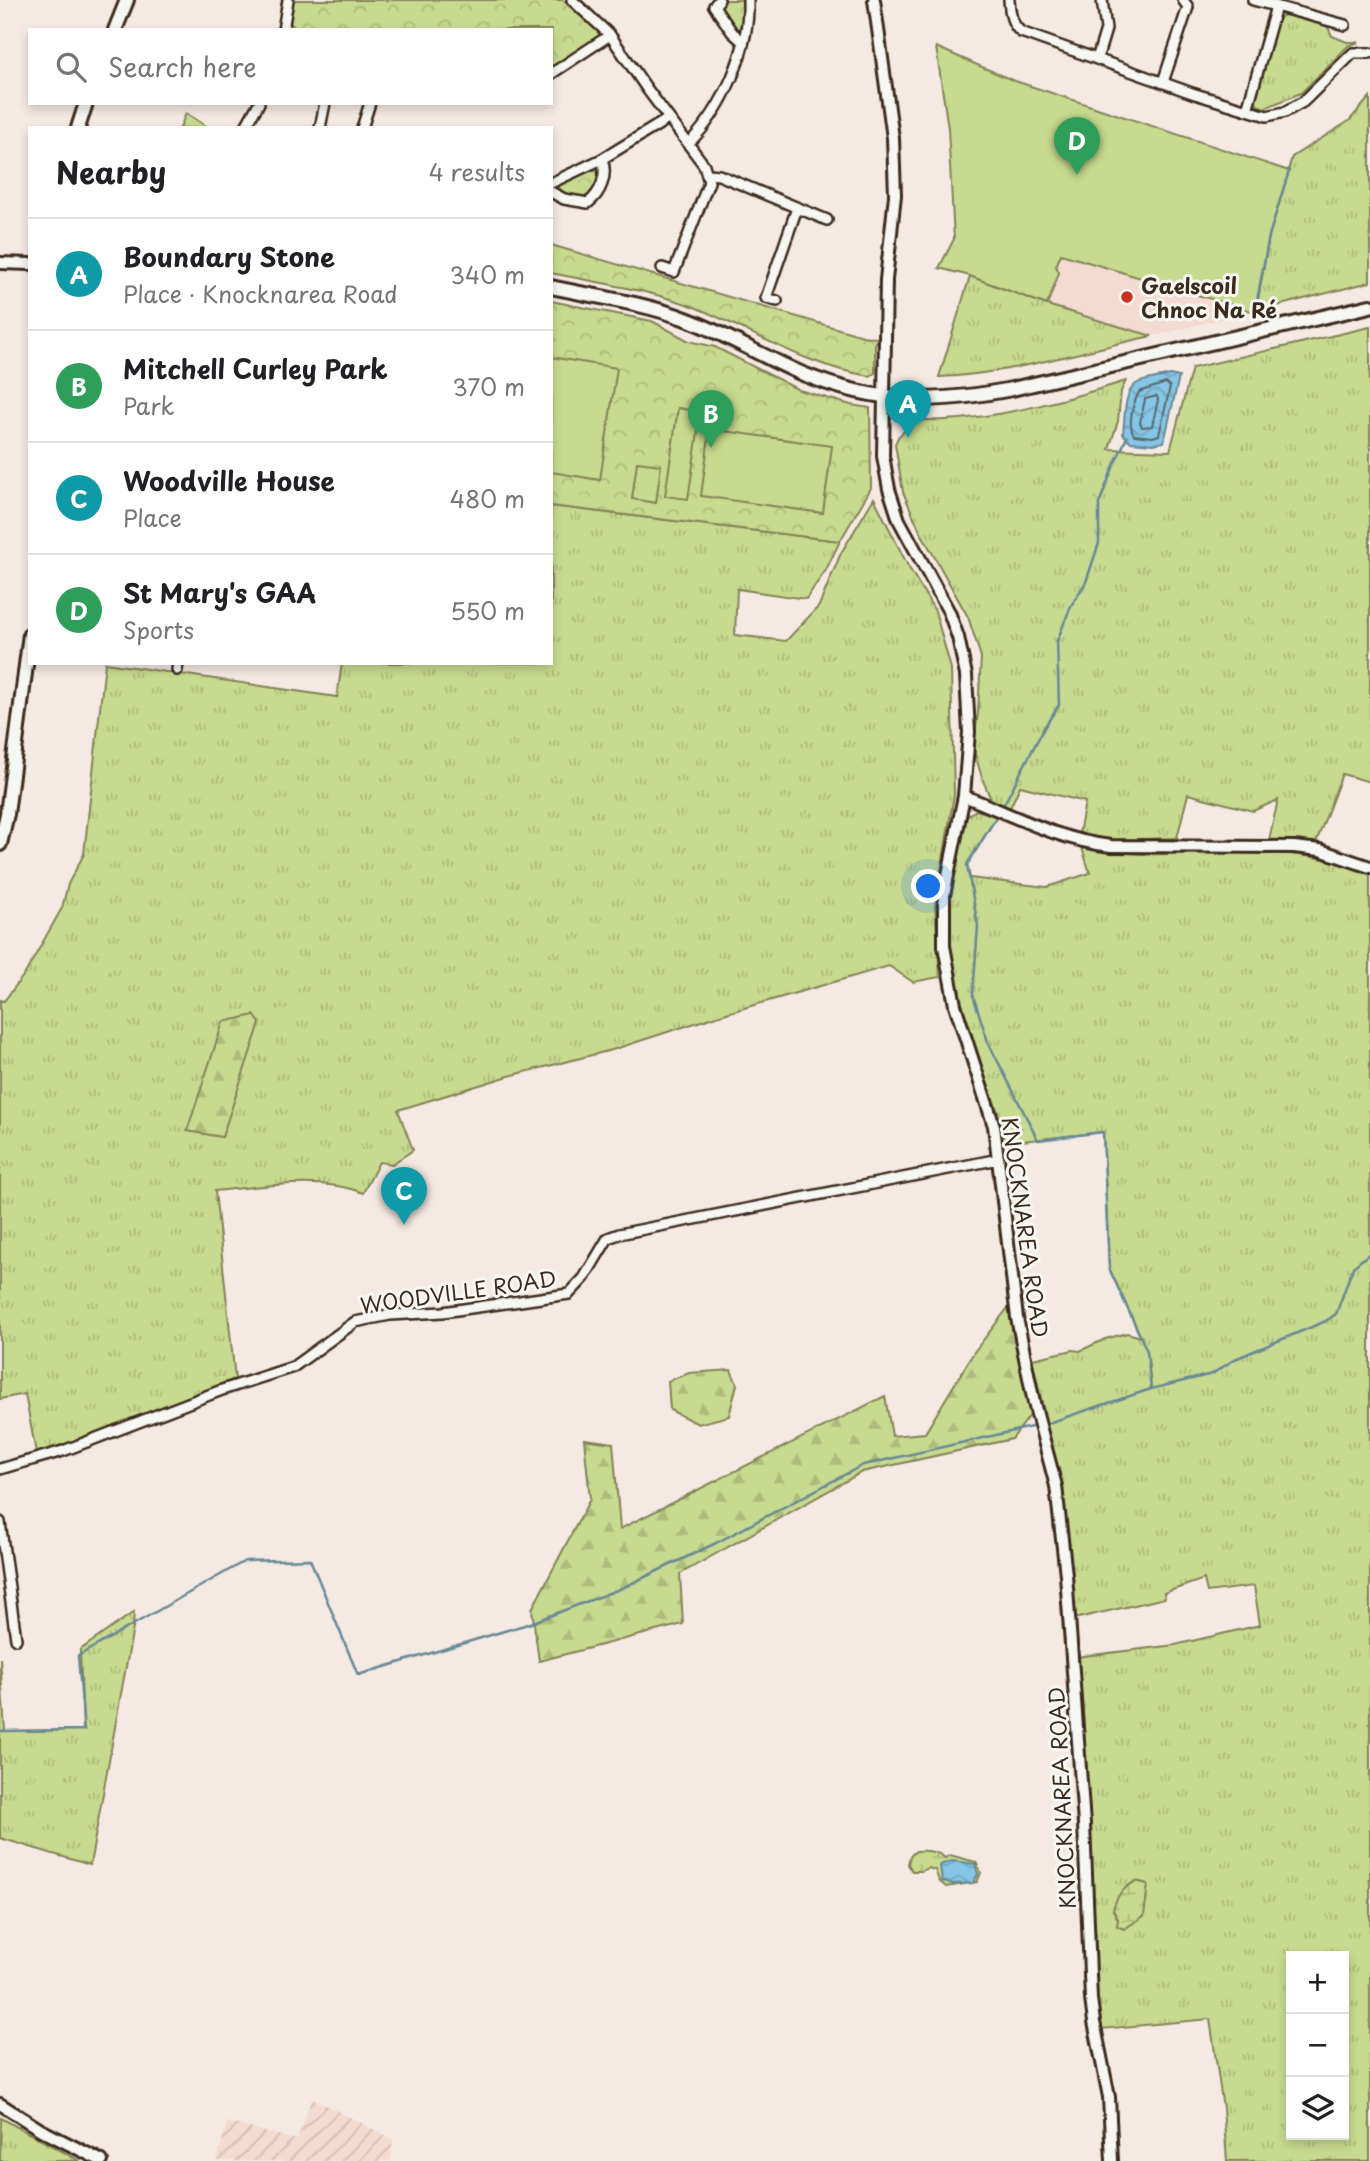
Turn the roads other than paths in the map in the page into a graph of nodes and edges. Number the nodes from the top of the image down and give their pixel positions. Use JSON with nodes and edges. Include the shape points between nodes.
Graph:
{"nodes":[{"id":1,"x":127,"y":0,"type":"edge"},
{"id":2,"x":288,"y":0,"type":"edge"},
{"id":3,"x":572,"y":0,"type":"edge"},
{"id":4,"x":719,"y":0,"type":"edge"},
{"id":5,"x":748,"y":0,"type":"edge"},
{"id":6,"x":874,"y":0,"type":"edge"},
{"id":7,"x":1009,"y":0,"type":"edge"},
{"id":8,"x":1102,"y":0,"type":"edge"},
{"id":9,"x":1183,"y":0,"type":"edge"},
{"id":10,"x":1254,"y":0,"type":"edge"},
{"id":11,"x":1276,"y":6,"type":"junction"},
{"id":12,"x":1345,"y":24,"type":"dead end"},
{"id":13,"x":116,"y":28,"type":"edge"},
{"id":14,"x":285,"y":28,"type":"edge"},
{"id":15,"x":610,"y":35,"type":"junction"},
{"id":16,"x":743,"y":42,"type":"junction"},
{"id":17,"x":1370,"y":53,"type":"edge"},
{"id":18,"x":1097,"y":59,"type":"junction"},
{"id":19,"x":553,"y":73,"type":"edge"},
{"id":20,"x":1163,"y":82,"type":"junction"},
{"id":21,"x":85,"y":105,"type":"edge"},
{"id":22,"x":258,"y":105,"type":"edge"},
{"id":23,"x":325,"y":105,"type":"edge"},
{"id":24,"x":369,"y":105,"type":"edge"},
{"id":25,"x":1247,"y":110,"type":"junction"},
{"id":26,"x":668,"y":119,"type":"junction"},
{"id":27,"x":79,"y":126,"type":"edge"},
{"id":28,"x":246,"y":126,"type":"edge"},
{"id":29,"x":320,"y":126,"type":"edge"},
{"id":30,"x":363,"y":126,"type":"edge"},
{"id":31,"x":688,"y":144,"type":"junction"},
{"id":32,"x":602,"y":159,"type":"junction"},
{"id":33,"x":709,"y":174,"type":"junction"},
{"id":34,"x":553,"y":182,"type":"edge"},
{"id":35,"x":553,"y":193,"type":"edge"},
{"id":36,"x":797,"y":208,"type":"junction"},
{"id":37,"x":827,"y":220,"type":"dead end"},
{"id":38,"x":0,"y":263,"type":"edge"},
{"id":39,"x":28,"y":264,"type":"edge"},
{"id":40,"x":662,"y":268,"type":"dead end"},
{"id":41,"x":553,"y":288,"type":"edge"},
{"id":42,"x":777,"y":301,"type":"dead end"},
{"id":43,"x":1370,"y":306,"type":"edge"},
{"id":44,"x":883,"y":397,"type":"junction"},
{"id":45,"x":28,"y":650,"type":"edge"},
{"id":46,"x":964,"y":796,"type":"junction"},
{"id":47,"x":0,"y":844,"type":"edge"},
{"id":48,"x":1370,"y":867,"type":"edge"},
{"id":49,"x":999,"y":1159,"type":"junction"},
{"id":50,"x":0,"y":1469,"type":"edge"},
{"id":51,"x":0,"y":1522,"type":"edge"},
{"id":52,"x":16,"y":1639,"type":"dead end"},
{"id":53,"x":0,"y":2104,"type":"edge"},
{"id":54,"x":102,"y":2161,"type":"edge"},
{"id":55,"x":1112,"y":2161,"type":"edge"}],
"edges":[{"from":1,"to":13,"type":"main road"},
{"from":2,"to":14,"type":"street"},
{"from":3,"to":15,"type":"street"},
{"from":4,"to":16,"type":"street","via":[[714,6]]},
{"from":5,"to":16,"type":"street"},
{"from":6,"to":44,"type":"street","name":"KNOCKNAREA ROAD","via":[[895,195],[886,280]]},
{"from":7,"to":18,"type":"street","via":[[1011,17],[1021,32]]},
{"from":8,"to":18,"type":"street","via":[[1106,29]]},
{"from":9,"to":20,"type":"street","via":[[1188,8]]},
{"from":10,"to":11,"type":"street"},
{"from":11,"to":12,"type":"street"},
{"from":11,"to":25,"type":"street"},
{"from":15,"to":19,"type":"street"},
{"from":15,"to":26,"type":"street"},
{"from":16,"to":31,"type":"street","via":[[725,90]]},
{"from":17,"to":25,"type":"street","via":[[1353,53],[1303,102],[1284,112],[1267,116]]},
{"from":18,"to":20,"type":"street"},
{"from":20,"to":25,"type":"street"},
{"from":21,"to":27,"type":"main road"},
{"from":22,"to":28,"type":"street"},
{"from":23,"to":29,"type":"street"},
{"from":24,"to":30,"type":"street"},
{"from":26,"to":31,"type":"street"},
{"from":26,"to":32,"type":"street"},
{"from":31,"to":33,"type":"street"},
{"from":32,"to":34,"type":"street"},
{"from":32,"to":35,"type":"street","via":[[605,168],[597,197],[588,203]]},
{"from":33,"to":36,"type":"street"},
{"from":33,"to":40,"type":"street","via":[[674,272]]},
{"from":36,"to":37,"type":"street"},
{"from":36,"to":42,"type":"street","via":[[766,298]]},
{"from":38,"to":39,"type":"street"},
{"from":41,"to":44,"type":"main road","via":[[649,307],[689,320],[801,373],[849,391]]},
{"from":43,"to":44,"type":"main road","via":[[979,396],[934,400]]},
{"from":44,"to":46,"type":"street","name":"KNOCKNAREA ROAD","via":[[883,457],[894,508],[949,612],[964,662],[969,722]]},
{"from":45,"to":47,"type":"main road"},
{"from":46,"to":48,"type":"street","via":[[1087,843],[1294,846]]},
{"from":46,"to":49,"type":"street","name":"KNOCKNAREA ROAD","via":[[943,895],[944,946],[955,1005],[990,1108]]},
{"from":49,"to":50,"type":"street","name":"WOODVILLE ROAD","via":[[619,1234],[608,1238],[569,1294],[355,1322],[293,1367],[63,1451]]},
{"from":49,"to":55,"type":"street","name":"KNOCKNAREA ROAD","via":[[1017,1318],[1056,1486],[1064,1553],[1084,1824],[1091,1999],[1109,2097]]},
{"from":51,"to":52,"type":"street"},
{"from":53,"to":54,"type":"street"}]}
